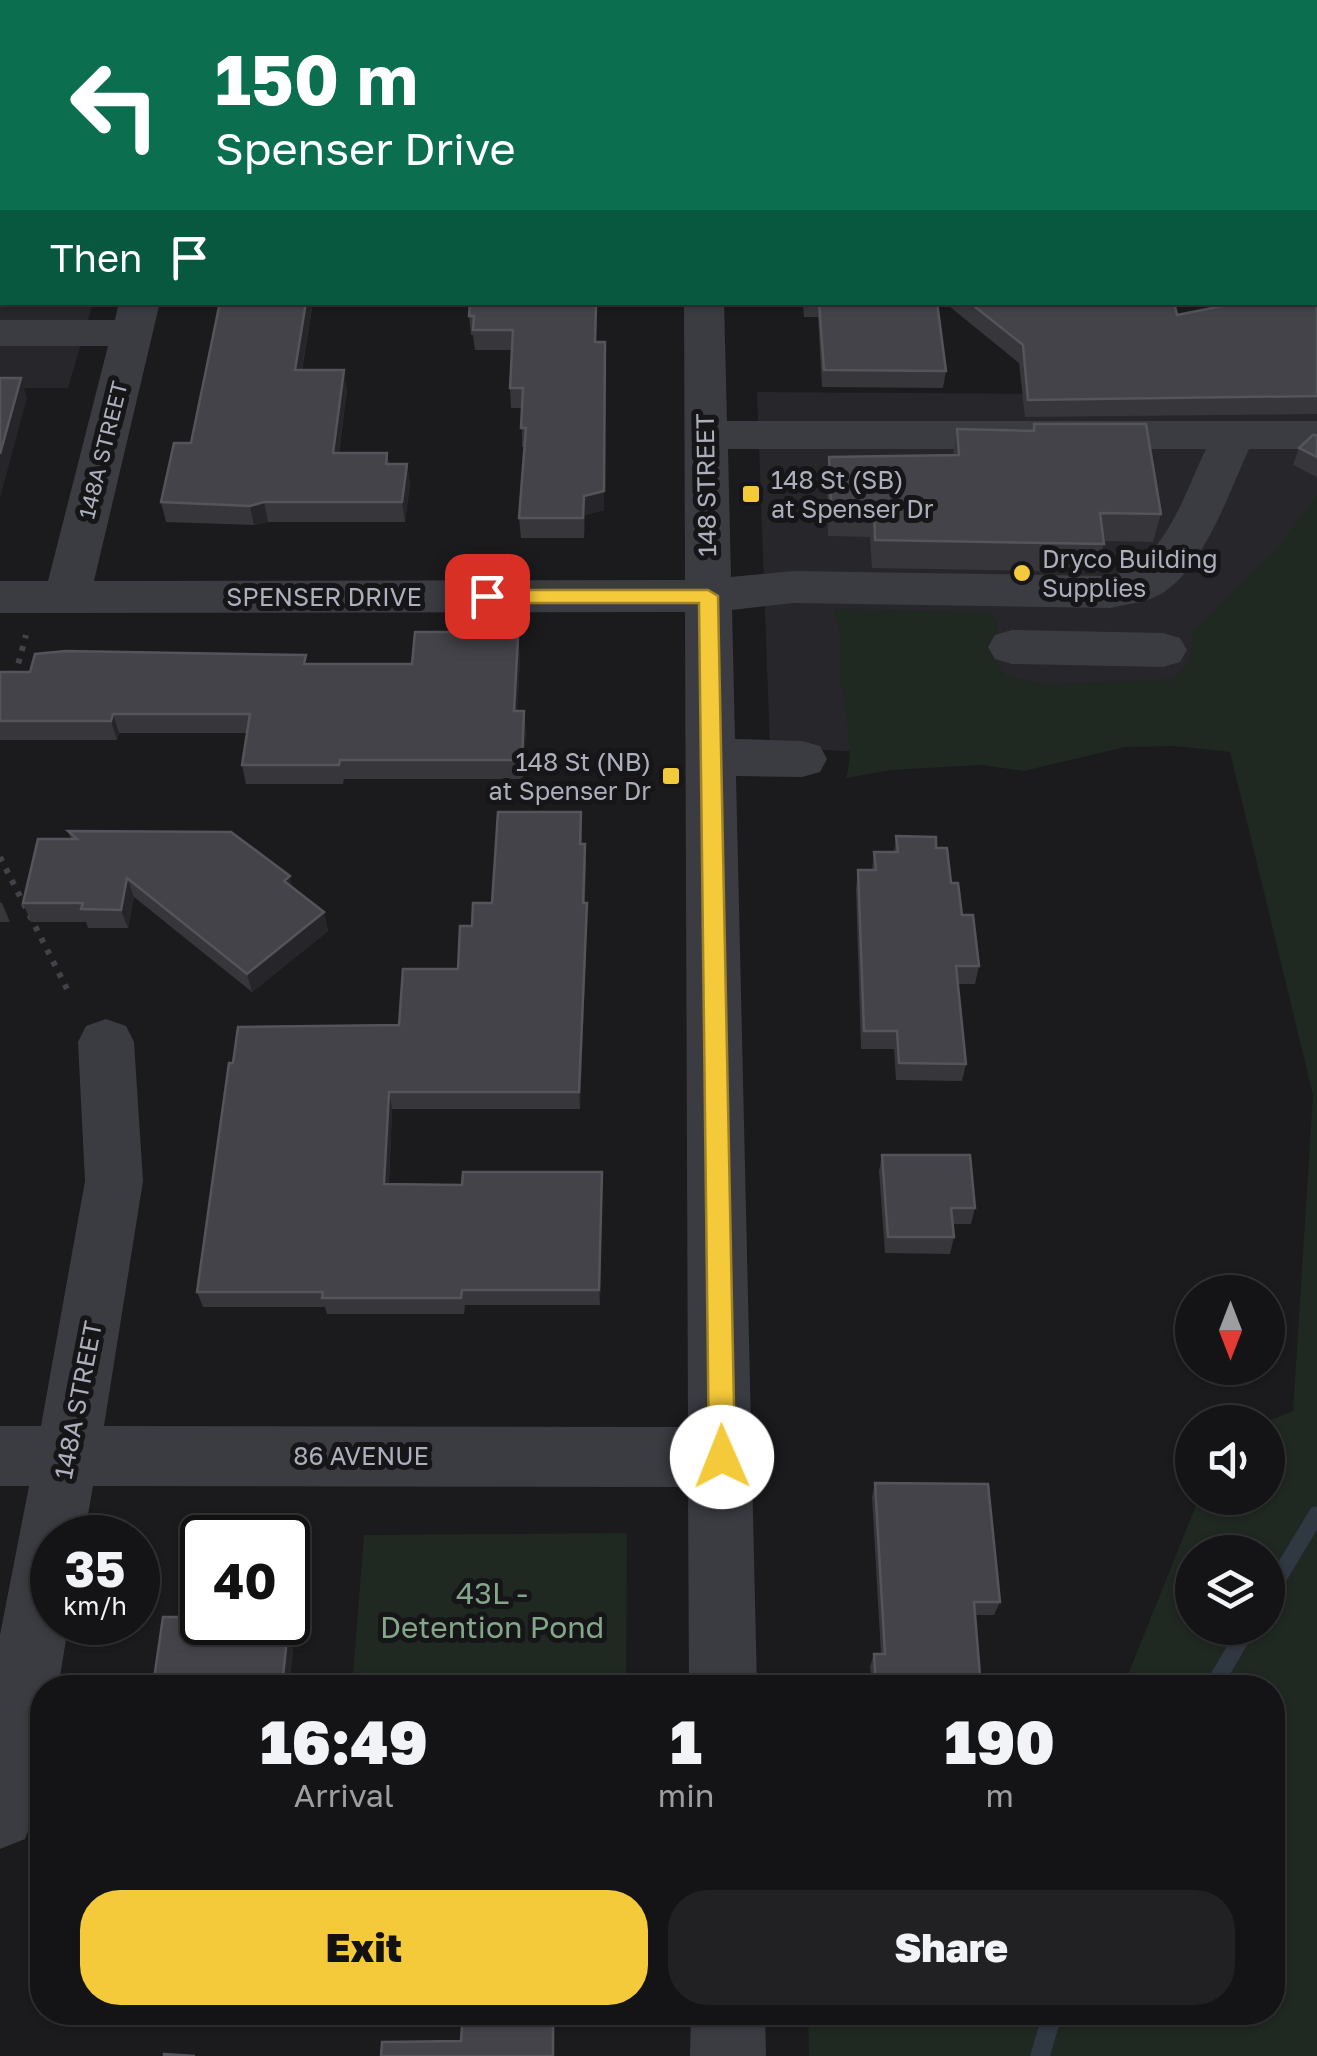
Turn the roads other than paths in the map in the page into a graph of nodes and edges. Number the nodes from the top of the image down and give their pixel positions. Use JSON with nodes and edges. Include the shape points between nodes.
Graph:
{"nodes":[{"id":1,"x":704,"y":305,"type":"edge"},
{"id":2,"x":136,"y":318,"type":"edge"},
{"id":3,"x":0,"y":333,"type":"edge"},
{"id":4,"x":706,"y":435,"type":"junction"},
{"id":5,"x":1234,"y":435,"type":"junction"},
{"id":6,"x":1317,"y":435,"type":"edge"},
{"id":7,"x":1042,"y":593,"type":"junction"},
{"id":8,"x":708,"y":596,"type":"junction"},
{"id":9,"x":32,"y":604,"type":"edge"},
{"id":10,"x":1164,"y":650,"type":"dead end"},
{"id":11,"x":711,"y":757,"type":"junction"},
{"id":12,"x":802,"y":759,"type":"dead end"},
{"id":13,"x":106,"y":1042,"type":"dead end"},
{"id":14,"x":0,"y":1456,"type":"edge"},
{"id":15,"x":66,"y":1456,"type":"junction"},
{"id":16,"x":722,"y":1457,"type":"junction"},
{"id":17,"x":724,"y":1675,"type":"edge"},
{"id":18,"x":0,"y":1814,"type":"edge"},
{"id":19,"x":728,"y":2025,"type":"edge"},
{"id":20,"x":728,"y":2056,"type":"edge"}],
"edges":[{"from":1,"to":4,"type":"street","name":"148 STREET"},
{"from":2,"to":3,"type":"street"},
{"from":2,"to":9,"type":"street","name":"148A STREET"},
{"from":4,"to":5,"type":"street"},
{"from":4,"to":8,"type":"street","name":"148 STREET"},
{"from":5,"to":6,"type":"street"},
{"from":5,"to":7,"type":"street","name":"SPENSER DRIVE","via":[[1182,546],[1161,570],[1143,584],[1112,592]]},
{"from":7,"to":8,"type":"street","name":"SPENSER DRIVE","via":[[794,588]]},
{"from":7,"to":10,"type":"street","via":[[1027,647]]},
{"from":8,"to":9,"type":"street","name":"SPENSER DRIVE"},
{"from":8,"to":11,"type":"street","name":"148 STREET"},
{"from":11,"to":12,"type":"street"},
{"from":11,"to":16,"type":"street","name":"148 STREET"},
{"from":13,"to":15,"type":"street","name":"148A STREET","via":[[114,1181]]},
{"from":14,"to":15,"type":"street","name":"86 AVENUE"},
{"from":15,"to":16,"type":"street","name":"86 AVENUE"},
{"from":15,"to":18,"type":"street","name":"148A STREET"},
{"from":16,"to":17,"type":"street","name":"148 STREET"},
{"from":19,"to":20,"type":"street"}]}
